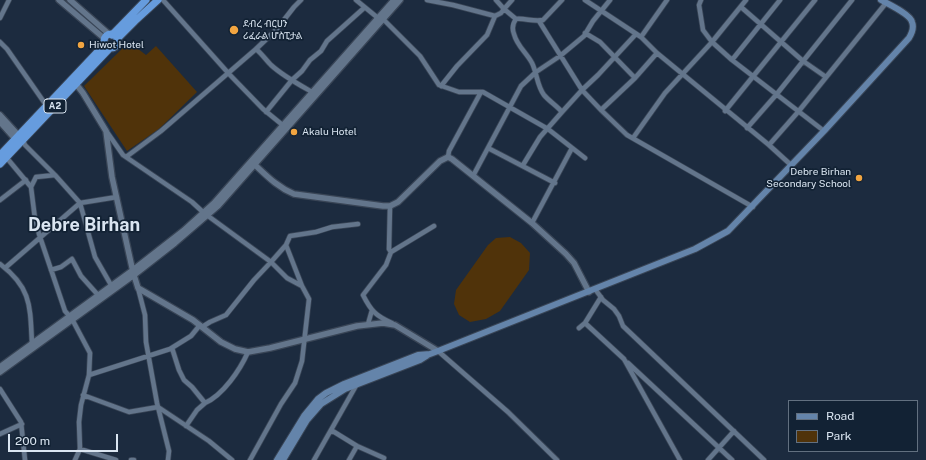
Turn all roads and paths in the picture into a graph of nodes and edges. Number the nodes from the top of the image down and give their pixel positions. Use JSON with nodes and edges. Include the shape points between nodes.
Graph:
{"nodes":[{"id":1,"x":9,"y":0,"type":"edge"},
{"id":2,"x":59,"y":0,"type":"edge"},
{"id":3,"x":70,"y":0,"type":"edge"},
{"id":4,"x":146,"y":0,"type":"edge"},
{"id":5,"x":158,"y":0,"type":"edge"},
{"id":6,"x":163,"y":0,"type":"edge"},
{"id":7,"x":301,"y":0,"type":"edge"},
{"id":8,"x":356,"y":0,"type":"edge"},
{"id":9,"x":363,"y":0,"type":"edge"},
{"id":10,"x":394,"y":0,"type":"edge"},
{"id":11,"x":400,"y":0,"type":"edge"},
{"id":12,"x":427,"y":0,"type":"edge"},
{"id":13,"x":496,"y":0,"type":"edge"},
{"id":14,"x":512,"y":0,"type":"edge"},
{"id":15,"x":562,"y":0,"type":"edge"},
{"id":16,"x":585,"y":0,"type":"edge"},
{"id":17,"x":610,"y":0,"type":"edge"},
{"id":18,"x":667,"y":0,"type":"edge"},
{"id":19,"x":701,"y":0,"type":"edge"},
{"id":20,"x":746,"y":0,"type":"edge"},
{"id":21,"x":780,"y":0,"type":"edge"},
{"id":22,"x":814,"y":0,"type":"edge"},
{"id":23,"x":852,"y":0,"type":"edge"},
{"id":24,"x":883,"y":1,"type":"edge"},
{"id":25,"x":363,"y":7,"type":"junction"},
{"id":26,"x":741,"y":7,"type":"junction"},
{"id":27,"x":504,"y":9,"type":"junction"},
{"id":28,"x":602,"y":10,"type":"junction"},
{"id":29,"x":495,"y":16,"type":"junction"},
{"id":30,"x":0,"y":18,"type":"edge"},
{"id":31,"x":381,"y":18,"type":"junction"},
{"id":32,"x":516,"y":19,"type":"junction"},
{"id":33,"x":538,"y":21,"type":"junction"},
{"id":34,"x":760,"y":24,"type":"junction"},
{"id":35,"x":586,"y":33,"type":"junction"},
{"id":36,"x":636,"y":34,"type":"junction"},
{"id":37,"x":641,"y":37,"type":"junction"},
{"id":38,"x":110,"y":40,"type":"junction"},
{"id":39,"x":781,"y":41,"type":"junction"},
{"id":40,"x":0,"y":42,"type":"edge"},
{"id":41,"x":712,"y":42,"type":"junction"},
{"id":42,"x":256,"y":49,"type":"junction"},
{"id":43,"x":657,"y":53,"type":"junction"},
{"id":44,"x":560,"y":56,"type":"junction"},
{"id":45,"x":615,"y":56,"type":"junction"},
{"id":46,"x":732,"y":60,"type":"junction"},
{"id":47,"x":803,"y":61,"type":"junction"},
{"id":48,"x":536,"y":72,"type":"junction"},
{"id":49,"x":228,"y":73,"type":"junction"},
{"id":50,"x":682,"y":74,"type":"junction"},
{"id":51,"x":753,"y":77,"type":"junction"},
{"id":52,"x":826,"y":77,"type":"junction"},
{"id":53,"x":635,"y":78,"type":"junction"},
{"id":54,"x":292,"y":80,"type":"junction"},
{"id":55,"x":76,"y":84,"type":"junction"},
{"id":56,"x":441,"y":86,"type":"junction"},
{"id":57,"x":582,"y":90,"type":"junction"},
{"id":58,"x":312,"y":92,"type":"junction"},
{"id":59,"x":481,"y":92,"type":"junction"},
{"id":60,"x":776,"y":95,"type":"junction"},
{"id":61,"x":46,"y":105,"type":"junction"},
{"id":62,"x":510,"y":107,"type":"junction"},
{"id":63,"x":601,"y":110,"type":"junction"},
{"id":64,"x":726,"y":111,"type":"junction"},
{"id":65,"x":266,"y":112,"type":"junction"},
{"id":66,"x":562,"y":112,"type":"junction"},
{"id":67,"x":798,"y":112,"type":"junction"},
{"id":68,"x":0,"y":115,"type":"edge"},
{"id":69,"x":0,"y":122,"type":"edge"},
{"id":70,"x":285,"y":127,"type":"junction"},
{"id":71,"x":747,"y":128,"type":"junction"},
{"id":72,"x":548,"y":129,"type":"junction"},
{"id":73,"x":106,"y":130,"type":"junction"},
{"id":74,"x":824,"y":131,"type":"junction"},
{"id":75,"x":634,"y":138,"type":"junction"},
{"id":76,"x":20,"y":141,"type":"junction"},
{"id":77,"x":769,"y":145,"type":"junction"},
{"id":78,"x":488,"y":148,"type":"junction"},
{"id":79,"x":572,"y":148,"type":"junction"},
{"id":80,"x":3,"y":156,"type":"edge"},
{"id":81,"x":126,"y":157,"type":"junction"},
{"id":82,"x":448,"y":158,"type":"junction"},
{"id":83,"x":585,"y":158,"type":"dead end"},
{"id":84,"x":253,"y":163,"type":"junction"},
{"id":85,"x":0,"y":164,"type":"edge"},
{"id":86,"x":523,"y":165,"type":"junction"},
{"id":87,"x":791,"y":165,"type":"junction"},
{"id":88,"x":56,"y":175,"type":"junction"},
{"id":89,"x":473,"y":176,"type":"junction"},
{"id":90,"x":26,"y":180,"type":"junction"},
{"id":91,"x":555,"y":183,"type":"junction"},
{"id":92,"x":30,"y":187,"type":"junction"},
{"id":93,"x":117,"y":197,"type":"junction"},
{"id":94,"x":0,"y":200,"type":"edge"},
{"id":95,"x":80,"y":203,"type":"junction"},
{"id":96,"x":390,"y":206,"type":"junction"},
{"id":97,"x":753,"y":207,"type":"junction"},
{"id":98,"x":206,"y":214,"type":"junction"},
{"id":99,"x":532,"y":222,"type":"junction"},
{"id":100,"x":358,"y":224,"type":"dead end"},
{"id":101,"x":434,"y":226,"type":"dead end"},
{"id":102,"x":40,"y":237,"type":"junction"},
{"id":103,"x":286,"y":245,"type":"junction"},
{"id":104,"x":391,"y":252,"type":"junction"},
{"id":105,"x":270,"y":262,"type":"junction"},
{"id":106,"x":0,"y":264,"type":"edge"},
{"id":107,"x":5,"y":268,"type":"junction"},
{"id":108,"x":51,"y":270,"type":"junction"},
{"id":109,"x":133,"y":272,"type":"junction"},
{"id":110,"x":111,"y":285,"type":"junction"},
{"id":111,"x":302,"y":286,"type":"junction"},
{"id":112,"x":138,"y":288,"type":"junction"},
{"id":113,"x":592,"y":291,"type":"junction"},
{"id":114,"x":98,"y":295,"type":"junction"},
{"id":115,"x":600,"y":297,"type":"junction"},
{"id":116,"x":372,"y":310,"type":"junction"},
{"id":117,"x":71,"y":317,"type":"junction"},
{"id":118,"x":585,"y":323,"type":"junction"},
{"id":119,"x":368,"y":324,"type":"junction"},
{"id":120,"x":395,"y":325,"type":"junction"},
{"id":121,"x":201,"y":326,"type":"junction"},
{"id":122,"x":579,"y":328,"type":"dead end"},
{"id":123,"x":304,"y":340,"type":"junction"},
{"id":124,"x":32,"y":344,"type":"junction"},
{"id":125,"x":172,"y":348,"type":"junction"},
{"id":126,"x":438,"y":351,"type":"junction"},
{"id":127,"x":248,"y":352,"type":"junction"},
{"id":128,"x":149,"y":357,"type":"junction"},
{"id":129,"x":624,"y":359,"type":"junction"},
{"id":130,"x":0,"y":367,"type":"edge"},
{"id":131,"x":0,"y":372,"type":"edge"},
{"id":132,"x":89,"y":375,"type":"junction"},
{"id":133,"x":356,"y":382,"type":"junction"},
{"id":134,"x":0,"y":389,"type":"edge"},
{"id":135,"x":84,"y":395,"type":"junction"},
{"id":136,"x":205,"y":403,"type":"junction"},
{"id":137,"x":158,"y":407,"type":"junction"},
{"id":138,"x":22,"y":424,"type":"junction"},
{"id":139,"x":186,"y":426,"type":"junction"},
{"id":140,"x":331,"y":430,"type":"junction"},
{"id":141,"x":734,"y":432,"type":"junction"},
{"id":142,"x":0,"y":434,"type":"edge"},
{"id":143,"x":357,"y":446,"type":"junction"},
{"id":144,"x":80,"y":448,"type":"junction"},
{"id":145,"x":719,"y":448,"type":"junction"},
{"id":146,"x":384,"y":458,"type":"dead end"},
{"id":147,"x":25,"y":460,"type":"edge"},
{"id":148,"x":75,"y":460,"type":"edge"},
{"id":149,"x":116,"y":460,"type":"edge"},
{"id":150,"x":168,"y":460,"type":"edge"},
{"id":151,"x":232,"y":460,"type":"edge"},
{"id":152,"x":250,"y":460,"type":"edge"},
{"id":153,"x":277,"y":460,"type":"edge"},
{"id":154,"x":283,"y":460,"type":"edge"},
{"id":155,"x":314,"y":460,"type":"edge"},
{"id":156,"x":349,"y":460,"type":"edge"},
{"id":157,"x":557,"y":460,"type":"edge"},
{"id":158,"x":680,"y":460,"type":"edge"},
{"id":159,"x":708,"y":460,"type":"edge"},
{"id":160,"x":732,"y":460,"type":"edge"},
{"id":161,"x":764,"y":460,"type":"edge"}],
"edges":[{"from":1,"to":30,"type":"street"},
{"from":2,"to":38,"type":"street"},
{"from":3,"to":38,"type":"street"},
{"from":4,"to":38,"type":"highway","number":"A2"},
{"from":5,"to":38,"type":"highway","number":"A2"},
{"from":6,"to":49,"type":"street"},
{"from":7,"to":42,"type":"street"},
{"from":8,"to":25,"type":"street"},
{"from":9,"to":25,"type":"street"},
{"from":10,"to":31,"type":"street"},
{"from":11,"to":31,"type":"street"},
{"from":12,"to":29,"type":"street"},
{"from":13,"to":27,"type":"street"},
{"from":14,"to":27,"type":"street"},
{"from":15,"to":33,"type":"street","via":[[543,20]]},
{"from":16,"to":28,"type":"street"},
{"from":17,"to":28,"type":"street"},
{"from":18,"to":37,"type":"street"},
{"from":19,"to":41,"type":"street","via":[[699,5],[703,30]]},
{"from":20,"to":26,"type":"street"},
{"from":21,"to":34,"type":"street"},
{"from":22,"to":39,"type":"street"},
{"from":23,"to":47,"type":"street"},
{"from":24,"to":52,"type":"street"},
{"from":24,"to":74,"type":"main road","via":[[911,19],[913,27],[909,38]]},
{"from":25,"to":31,"type":"street"},
{"from":25,"to":54,"type":"street","via":[[327,41],[321,51]]},
{"from":26,"to":34,"type":"street"},
{"from":26,"to":41,"type":"street"},
{"from":27,"to":29,"type":"street","via":[[499,16]]},
{"from":27,"to":32,"type":"street"},
{"from":28,"to":35,"type":"street"},
{"from":28,"to":36,"type":"street"},
{"from":29,"to":56,"type":"street","via":[[487,35]]},
{"from":31,"to":56,"type":"street","via":[[420,56]]},
{"from":31,"to":58,"type":"street"},
{"from":31,"to":70,"type":"street"},
{"from":32,"to":33,"type":"street"},
{"from":32,"to":48,"type":"street","via":[[513,33]]},
{"from":33,"to":44,"type":"street"},
{"from":34,"to":39,"type":"street"},
{"from":34,"to":46,"type":"street"},
{"from":35,"to":44,"type":"street"},
{"from":35,"to":45,"type":"street"},
{"from":36,"to":37,"type":"street"},
{"from":36,"to":45,"type":"street"},
{"from":37,"to":43,"type":"street"},
{"from":38,"to":55,"type":"highway","number":"A2"},
{"from":38,"to":61,"type":"highway","number":"A2"},
{"from":39,"to":47,"type":"street"},
{"from":39,"to":51,"type":"street"},
{"from":40,"to":61,"type":"street"},
{"from":41,"to":46,"type":"street"},
{"from":41,"to":50,"type":"street"},
{"from":42,"to":49,"type":"street"},
{"from":42,"to":54,"type":"street","via":[[271,65]]},
{"from":43,"to":50,"type":"street"},
{"from":43,"to":53,"type":"street"},
{"from":44,"to":48,"type":"street"},
{"from":44,"to":57,"type":"street"},
{"from":45,"to":53,"type":"street"},
{"from":45,"to":57,"type":"street"},
{"from":46,"to":51,"type":"street"},
{"from":47,"to":52,"type":"street"},
{"from":47,"to":60,"type":"street"},
{"from":48,"to":62,"type":"street","via":[[521,86]]},
{"from":48,"to":66,"type":"street","via":[[544,95]]},
{"from":49,"to":65,"type":"street"},
{"from":49,"to":81,"type":"street","via":[[161,131]]},
{"from":50,"to":64,"type":"street"},
{"from":50,"to":75,"type":"street","via":[[665,93]]},
{"from":51,"to":60,"type":"street"},
{"from":51,"to":64,"type":"street"},
{"from":52,"to":67,"type":"street"},
{"from":53,"to":63,"type":"street"},
{"from":54,"to":58,"type":"street"},
{"from":54,"to":65,"type":"street"},
{"from":55,"to":73,"type":"street"},
{"from":55,"to":76,"type":"highway","number":"A2"},
{"from":56,"to":59,"type":"street","via":[[459,92]]},
{"from":57,"to":63,"type":"street"},
{"from":57,"to":66,"type":"street"},
{"from":58,"to":70,"type":"street"},
{"from":59,"to":62,"type":"street"},
{"from":59,"to":82,"type":"street","via":[[449,151]]},
{"from":60,"to":67,"type":"street"},
{"from":60,"to":71,"type":"street"},
{"from":61,"to":76,"type":"highway","number":"A2"},
{"from":62,"to":72,"type":"street"},
{"from":62,"to":78,"type":"street"},
{"from":63,"to":75,"type":"street","via":[[627,135]]},
{"from":64,"to":71,"type":"street"},
{"from":65,"to":70,"type":"street"},
{"from":66,"to":72,"type":"street"},
{"from":67,"to":74,"type":"street"},
{"from":67,"to":77,"type":"street"},
{"from":68,"to":76,"type":"street"},
{"from":69,"to":76,"type":"street"},
{"from":70,"to":84,"type":"street"},
{"from":71,"to":77,"type":"street"},
{"from":72,"to":79,"type":"street"},
{"from":72,"to":86,"type":"street"},
{"from":73,"to":81,"type":"street"},
{"from":73,"to":93,"type":"street"},
{"from":74,"to":87,"type":"main road"},
{"from":75,"to":97,"type":"street"},
{"from":76,"to":80,"type":"highway","number":"A2"},
{"from":76,"to":88,"type":"street"},
{"from":77,"to":87,"type":"street"},
{"from":78,"to":86,"type":"street"},
{"from":78,"to":89,"type":"street"},
{"from":79,"to":83,"type":"street"},
{"from":79,"to":91,"type":"street"},
{"from":80,"to":85,"type":"highway","number":"A2"},
{"from":80,"to":90,"type":"street"},
{"from":81,"to":98,"type":"street"},
{"from":82,"to":89,"type":"street","via":[[452,158]]},
{"from":82,"to":96,"type":"street","via":[[440,161],[398,202]]},
{"from":84,"to":96,"type":"street","via":[[275,184],[294,194]]},
{"from":84,"to":98,"type":"street","via":[[218,206]]},
{"from":86,"to":91,"type":"street"},
{"from":87,"to":97,"type":"main road"},
{"from":88,"to":92,"type":"street","via":[[36,177]]},
{"from":88,"to":95,"type":"street"},
{"from":89,"to":99,"type":"street"},
{"from":90,"to":92,"type":"street"},
{"from":90,"to":94,"type":"street"},
{"from":91,"to":99,"type":"street"},
{"from":92,"to":102,"type":"street"},
{"from":93,"to":95,"type":"street"},
{"from":93,"to":109,"type":"street"},
{"from":95,"to":102,"type":"street"},
{"from":95,"to":110,"type":"street","via":[[95,257]]},
{"from":96,"to":104,"type":"street"},
{"from":97,"to":113,"type":"main road","via":[[719,237]]},
{"from":98,"to":105,"type":"street"},
{"from":98,"to":109,"type":"street","via":[[175,243]]},
{"from":99,"to":113,"type":"street","via":[[574,263]]},
{"from":100,"to":103,"type":"street","via":[[290,236]]},
{"from":101,"to":104,"type":"street"},
{"from":102,"to":107,"type":"street"},
{"from":102,"to":108,"type":"street"},
{"from":103,"to":105,"type":"street"},
{"from":103,"to":111,"type":"street"},
{"from":104,"to":116,"type":"street","via":[[386,265],[363,295]]},
{"from":105,"to":111,"type":"street","via":[[287,278]]},
{"from":105,"to":121,"type":"street","via":[[226,315]]},
{"from":106,"to":107,"type":"street"},
{"from":107,"to":124,"type":"street","via":[[25,291],[29,304]]},
{"from":108,"to":114,"type":"street","via":[[72,259],[81,276]]},
{"from":108,"to":117,"type":"street","via":[[64,311]]},
{"from":109,"to":110,"type":"street"},
{"from":109,"to":112,"type":"street"},
{"from":109,"to":117,"type":"street"},
{"from":110,"to":114,"type":"street"},
{"from":111,"to":123,"type":"street","via":[[309,299]]},
{"from":112,"to":121,"type":"street"},
{"from":112,"to":128,"type":"street","via":[[145,314]]},
{"from":113,"to":115,"type":"street"},
{"from":113,"to":126,"type":"main road"},
{"from":114,"to":117,"type":"street"},
{"from":115,"to":118,"type":"street"},
{"from":115,"to":141,"type":"street","via":[[614,309],[623,326]]},
{"from":116,"to":119,"type":"street"},
{"from":116,"to":120,"type":"street","via":[[382,319]]},
{"from":117,"to":124,"type":"street"},
{"from":117,"to":131,"type":"street"},
{"from":117,"to":132,"type":"street","via":[[90,353]]},
{"from":118,"to":122,"type":"street"},
{"from":118,"to":129,"type":"street"},
{"from":119,"to":120,"type":"street"},
{"from":119,"to":123,"type":"street"},
{"from":120,"to":126,"type":"street"},
{"from":121,"to":125,"type":"street"},
{"from":121,"to":127,"type":"street","via":[[221,342]]},
{"from":123,"to":127,"type":"street"},
{"from":123,"to":152,"type":"street","via":[[302,361],[295,383]]},
{"from":124,"to":130,"type":"street"},
{"from":125,"to":128,"type":"street"},
{"from":125,"to":136,"type":"street","via":[[184,380]]},
{"from":126,"to":133,"type":"main road","via":[[420,360]]},
{"from":126,"to":157,"type":"street","via":[[508,412]]},
{"from":127,"to":136,"type":"street","via":[[244,362],[223,389]]},
{"from":128,"to":132,"type":"street"},
{"from":128,"to":137,"type":"street"},
{"from":129,"to":145,"type":"street"},
{"from":129,"to":158,"type":"street"},
{"from":132,"to":135,"type":"street"},
{"from":133,"to":140,"type":"street"},
{"from":133,"to":153,"type":"main road","via":[[326,393],[318,399],[304,416]]},
{"from":133,"to":154,"type":"main road","via":[[321,404],[307,420]]},
{"from":134,"to":138,"type":"street"},
{"from":135,"to":137,"type":"street","via":[[129,412]]},
{"from":135,"to":144,"type":"street","via":[[79,422]]},
{"from":136,"to":139,"type":"street"},
{"from":137,"to":139,"type":"street"},
{"from":137,"to":150,"type":"street","via":[[169,451]]},
{"from":138,"to":142,"type":"street"},
{"from":138,"to":147,"type":"street"},
{"from":139,"to":151,"type":"street"},
{"from":140,"to":143,"type":"street"},
{"from":140,"to":155,"type":"street"},
{"from":141,"to":145,"type":"street"},
{"from":141,"to":161,"type":"street"},
{"from":143,"to":146,"type":"street"},
{"from":143,"to":156,"type":"street"},
{"from":144,"to":148,"type":"street"},
{"from":144,"to":149,"type":"street"},
{"from":145,"to":159,"type":"street"},
{"from":145,"to":160,"type":"street"}]}
